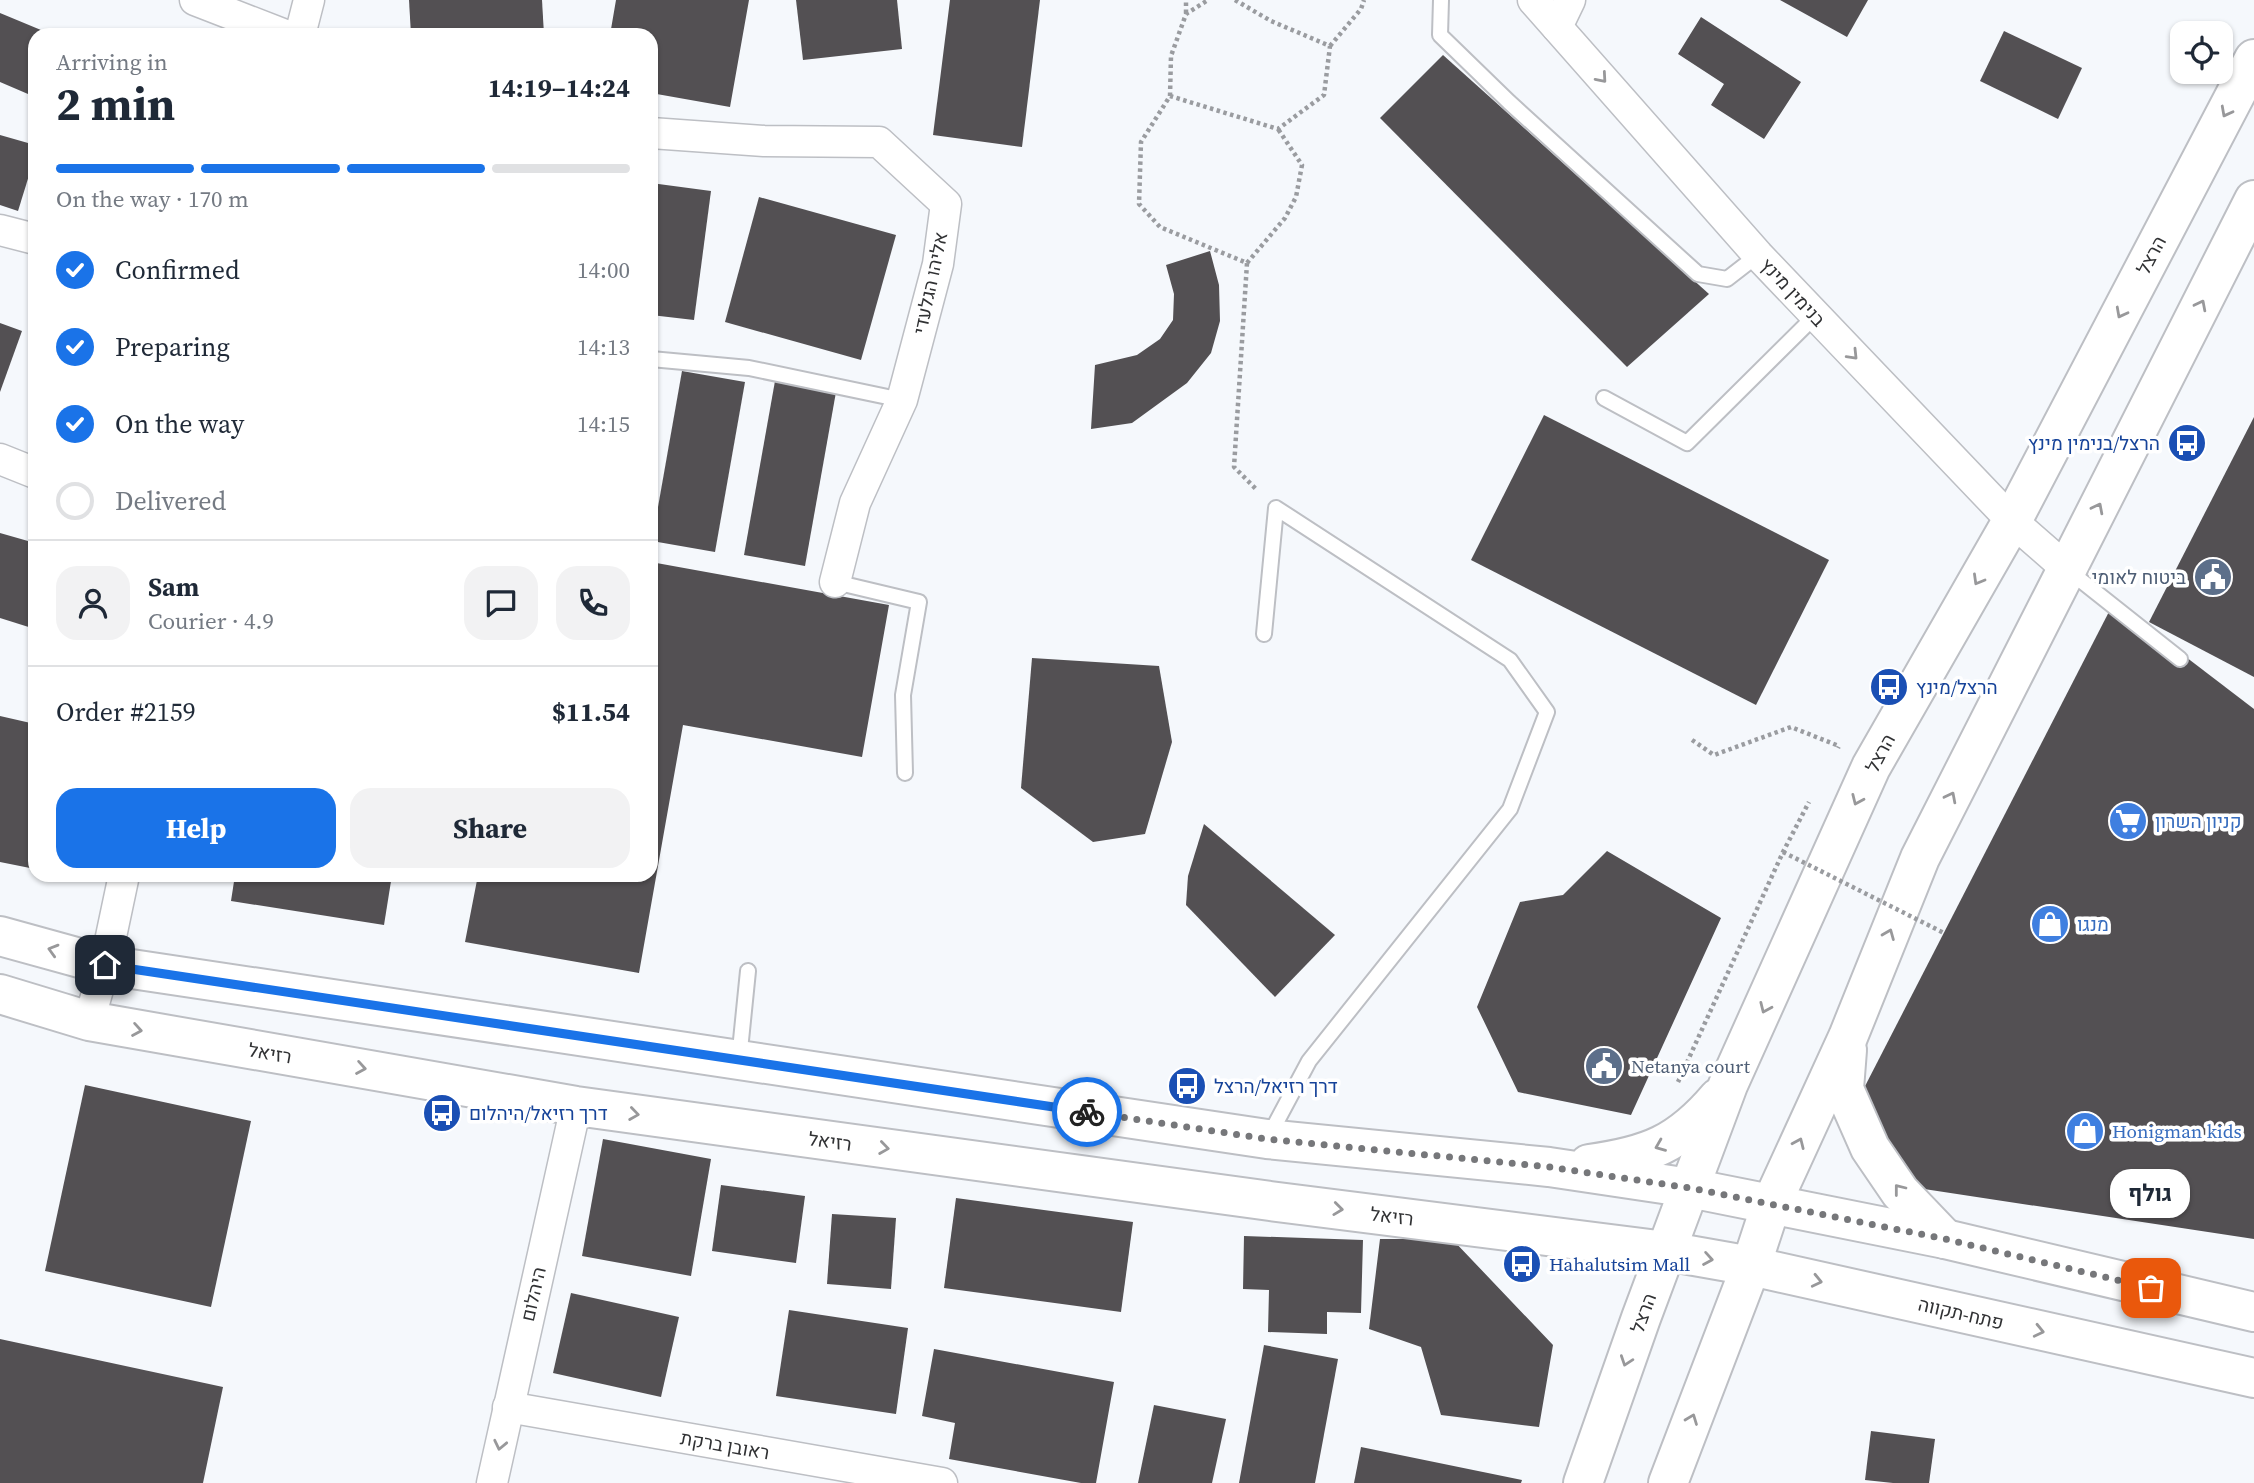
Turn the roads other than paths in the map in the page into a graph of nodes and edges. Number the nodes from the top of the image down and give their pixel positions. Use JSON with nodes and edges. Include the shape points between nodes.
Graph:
{"nodes":[{"id":1,"x":195,"y":0,"type":"edge"},
{"id":2,"x":309,"y":0,"type":"edge"},
{"id":3,"x":1441,"y":0,"type":"edge"},
{"id":4,"x":1533,"y":0,"type":"edge"},
{"id":5,"x":1570,"y":0,"type":"edge"},
{"id":6,"x":1556,"y":27,"type":"junction"},
{"id":7,"x":267,"y":28,"type":"edge"},
{"id":8,"x":302,"y":28,"type":"edge"},
{"id":9,"x":2254,"y":59,"type":"edge"},
{"id":10,"x":658,"y":133,"type":"edge"},
{"id":11,"x":2254,"y":200,"type":"edge"},
{"id":12,"x":0,"y":230,"type":"edge"},
{"id":13,"x":28,"y":237,"type":"edge"},
{"id":14,"x":1758,"y":255,"type":"junction"},
{"id":15,"x":1815,"y":316,"type":"junction"},
{"id":16,"x":658,"y":360,"type":"edge"},
{"id":17,"x":1604,"y":398,"type":"dead end"},
{"id":18,"x":902,"y":400,"type":"junction"},
{"id":19,"x":0,"y":459,"type":"edge"},
{"id":20,"x":28,"y":470,"type":"edge"},
{"id":21,"x":2012,"y":520,"type":"junction"},
{"id":22,"x":2067,"y":569,"type":"junction"},
{"id":23,"x":835,"y":582,"type":"joint"},
{"id":24,"x":1264,"y":634,"type":"dead end"},
{"id":25,"x":2180,"y":659,"type":"dead end"},
{"id":26,"x":905,"y":773,"type":"dead end"},
{"id":27,"x":123,"y":882,"type":"edge"},
{"id":28,"x":0,"y":936,"type":"edge"},
{"id":29,"x":105,"y":965,"type":"junction"},
{"id":30,"x":748,"y":971,"type":"dead end"},
{"id":31,"x":0,"y":995,"type":"edge"},
{"id":32,"x":89,"y":1021,"type":"junction"},
{"id":33,"x":1848,"y":1037,"type":"junction"},
{"id":34,"x":739,"y":1060,"type":"junction"},
{"id":35,"x":1728,"y":1086,"type":"junction"},
{"id":36,"x":576,"y":1106,"type":"junction"},
{"id":37,"x":1267,"y":1139,"type":"junction"},
{"id":38,"x":1549,"y":1167,"type":"junction"},
{"id":39,"x":1690,"y":1188,"type":"junction"},
{"id":40,"x":1771,"y":1206,"type":"junction"},
{"id":41,"x":1945,"y":1239,"type":"junction"},
{"id":42,"x":1585,"y":1241,"type":"junction"},
{"id":43,"x":1666,"y":1251,"type":"junction"},
{"id":44,"x":1751,"y":1266,"type":"junction"},
{"id":45,"x":2254,"y":1312,"type":"edge"},
{"id":46,"x":1641,"y":1318,"type":"junction"},
{"id":47,"x":2254,"y":1378,"type":"edge"},
{"id":48,"x":508,"y":1407,"type":"junction"},
{"id":49,"x":492,"y":1483,"type":"edge"},
{"id":50,"x":942,"y":1483,"type":"edge"},
{"id":51,"x":1583,"y":1483,"type":"edge"},
{"id":52,"x":1668,"y":1483,"type":"edge"}],
"edges":[{"from":1,"to":7,"type":"street"},
{"from":2,"to":8,"type":"street"},
{"from":3,"to":14,"type":"lane","via":[[1440,36],[1698,274],[1727,279]]},
{"from":4,"to":6,"type":"street","name":"בנימין מינץ"},
{"from":5,"to":6,"type":"street"},
{"from":6,"to":14,"type":"street","name":"בנימין מינץ","one_way":true},
{"from":9,"to":21,"type":"main road","name":"הרצל","one_way":true},
{"from":10,"to":18,"type":"street","name":"אליהו הגלעדי","via":[[879,142],[946,204],[938,264]]},
{"from":22,"to":11,"type":"main road","one_way":true},
{"from":12,"to":13,"type":"street"},
{"from":14,"to":15,"type":"street","name":"בנימין מינץ"},
{"from":15,"to":17,"type":"lane","via":[[1687,443]]},
{"from":15,"to":21,"type":"street","name":"בנימין מינץ","one_way":true},
{"from":16,"to":18,"type":"lane","via":[[750,368]]},
{"from":18,"to":23,"type":"street","name":"אליהו הגלעדי","via":[[855,503]]},
{"from":19,"to":20,"type":"street"},
{"from":21,"to":22,"type":"street","name":"בנימין מינץ"},
{"from":21,"to":35,"type":"main road","name":"הרצל","one_way":true,"via":[[1871,767]]},
{"from":22,"to":25,"type":"lane"},
{"from":33,"to":22,"type":"main road","one_way":true,"via":[[1920,858]]},
{"from":23,"to":26,"type":"lane","via":[[919,602],[903,695]]},
{"from":24,"to":37,"type":"lane","via":[[1276,508],[1510,660],[1547,712],[1510,808],[1309,1061]]},
{"from":27,"to":29,"type":"street"},
{"from":29,"to":28,"type":"main road","one_way":true},
{"from":29,"to":32,"type":"street"},
{"from":29,"to":34,"type":"main road"},
{"from":30,"to":34,"type":"lane"},
{"from":31,"to":32,"type":"main road","name":"רזיאל"},
{"from":32,"to":36,"type":"main road","name":"רזיאל","one_way":true},
{"from":40,"to":33,"type":"main road","one_way":true},
{"from":41,"to":33,"type":"main road","one_way":true,"via":[[1900,1192],[1870,1148],[1844,1089]]},
{"from":34,"to":37,"type":"main road"},
{"from":35,"to":38,"type":"main road","one_way":true,"via":[[1670,1143],[1629,1158]]},
{"from":35,"to":39,"type":"main road","name":"הרצל"},
{"from":36,"to":42,"type":"main road","name":"רזיאל","one_way":true},
{"from":36,"to":48,"type":"street","name":"היהלום"},
{"from":37,"to":38,"type":"main road"},
{"from":38,"to":39,"type":"main road"},
{"from":39,"to":40,"type":"main road"},
{"from":39,"to":43,"type":"main road","name":"הרצל"},
{"from":40,"to":41,"type":"main road"},
{"from":40,"to":44,"type":"main road"},
{"from":41,"to":45,"type":"main road"},
{"from":42,"to":43,"type":"main road","name":"רזיאל"},
{"from":42,"to":46,"type":"main road","via":[[1626,1266],[1639,1285]]},
{"from":43,"to":44,"type":"main road","name":"פתח-תקווה","one_way":true},
{"from":43,"to":46,"type":"main road","name":"הרצל"},
{"from":44,"to":47,"type":"main road","name":"פתח-תקווה","one_way":true},
{"from":52,"to":44,"type":"main road","one_way":true},
{"from":46,"to":51,"type":"main road","name":"הרצל","one_way":true},
{"from":48,"to":49,"type":"street","name":"היהלום","one_way":true},
{"from":48,"to":50,"type":"street","name":"ראובן ברקת"}]}
